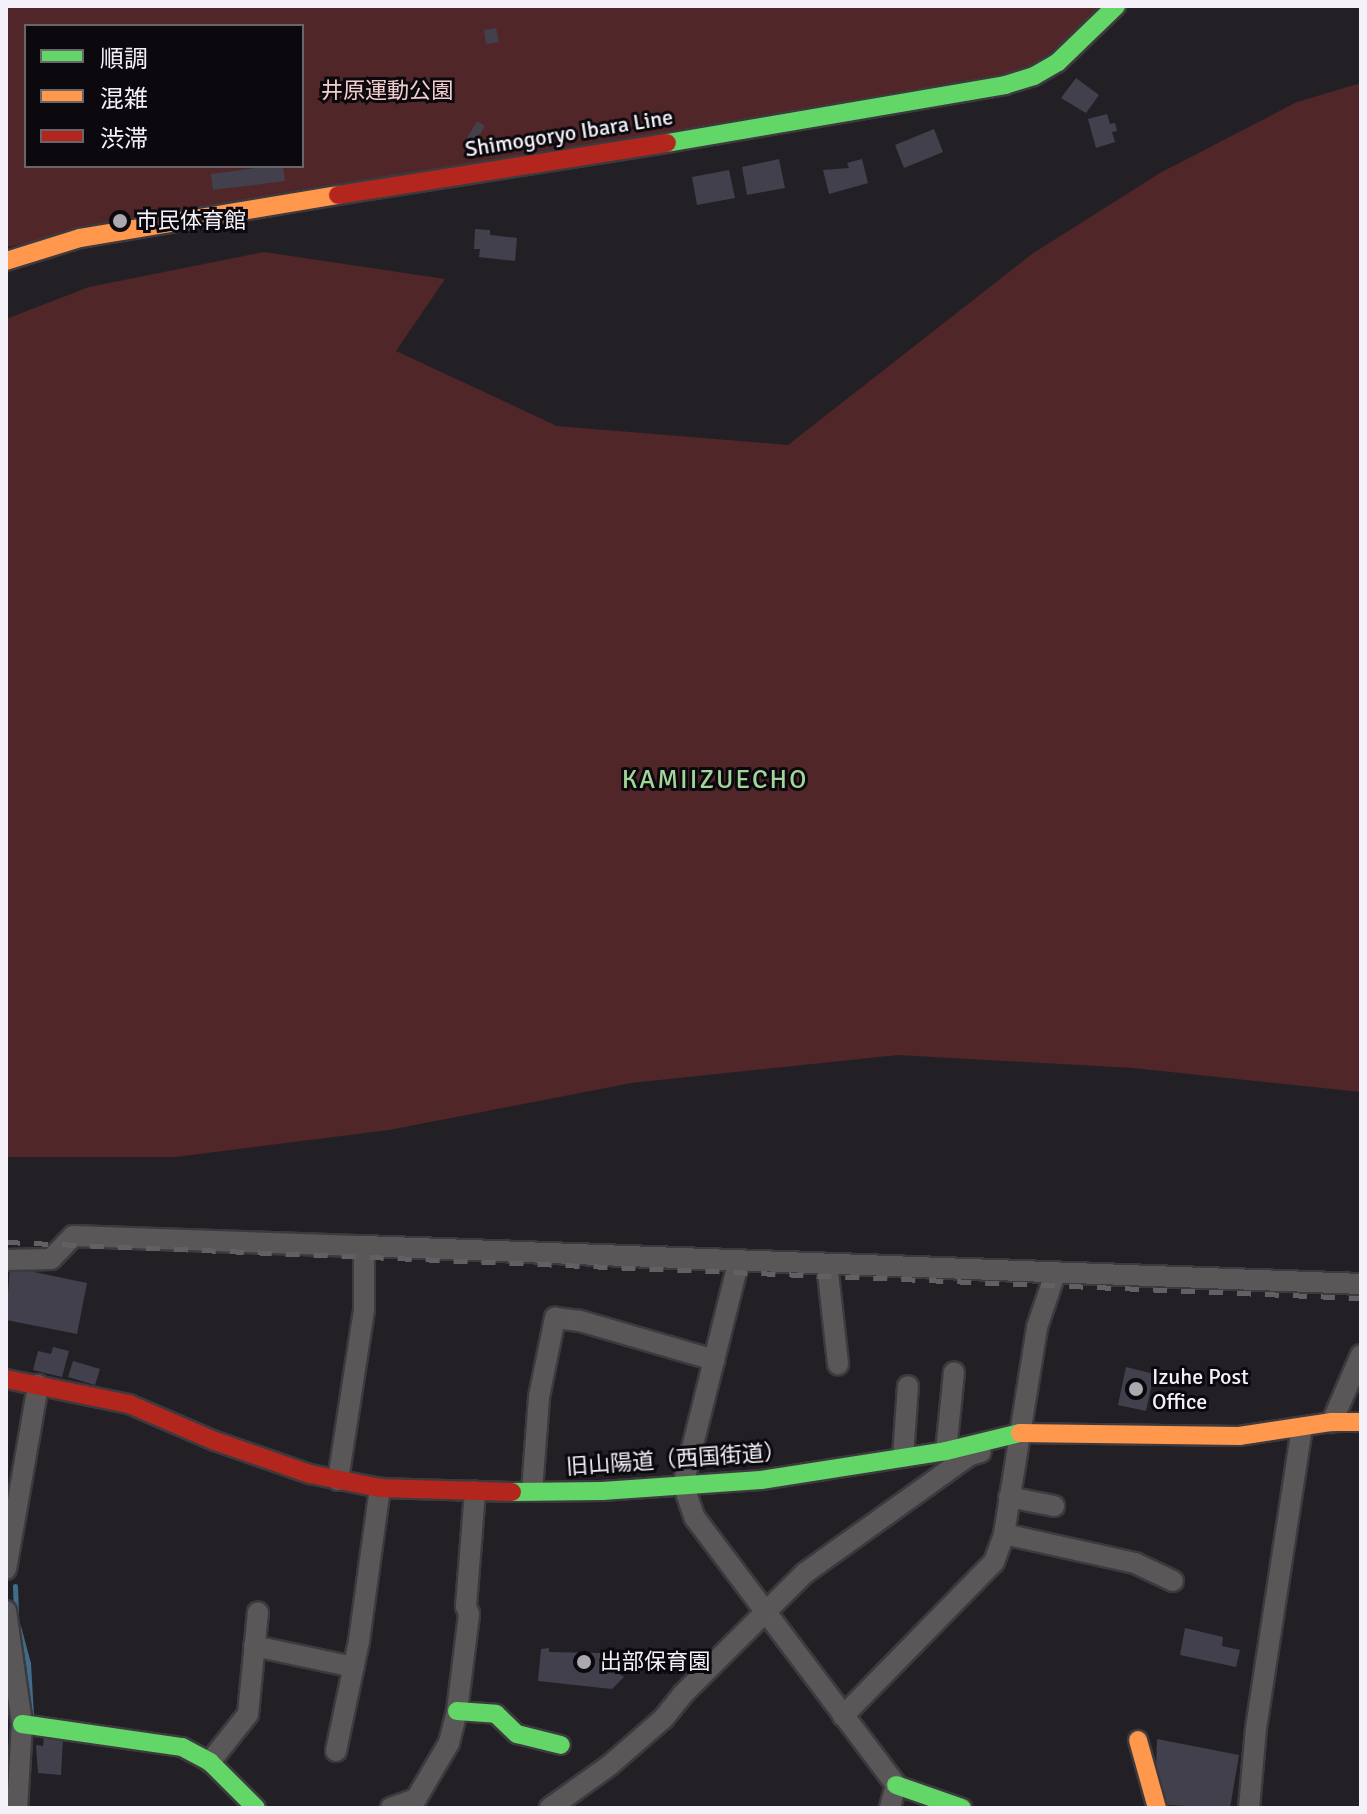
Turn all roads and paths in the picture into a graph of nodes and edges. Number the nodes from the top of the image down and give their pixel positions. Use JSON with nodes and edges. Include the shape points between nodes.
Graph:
{"nodes":[{"id":1,"x":1116,"y":6,"type":"edge"},
{"id":2,"x":6,"y":261,"type":"edge"},
{"id":3,"x":364,"y":1246,"type":"junction"},
{"id":4,"x":6,"y":1260,"type":"edge"},
{"id":5,"x":739,"y":1260,"type":"junction"},
{"id":6,"x":827,"y":1264,"type":"junction"},
{"id":7,"x":1055,"y":1274,"type":"junction"},
{"id":8,"x":1361,"y":1284,"type":"edge"},
{"id":9,"x":1361,"y":1355,"type":"edge"},
{"id":10,"x":714,"y":1360,"type":"junction"},
{"id":11,"x":838,"y":1364,"type":"dead end"},
{"id":12,"x":954,"y":1372,"type":"dead end"},
{"id":13,"x":6,"y":1379,"type":"edge"},
{"id":14,"x":38,"y":1385,"type":"junction"},
{"id":15,"x":908,"y":1386,"type":"dead end"},
{"id":16,"x":1332,"y":1422,"type":"junction"},
{"id":17,"x":1361,"y":1422,"type":"edge"},
{"id":18,"x":1302,"y":1428,"type":"junction"},
{"id":19,"x":1019,"y":1434,"type":"junction"},
{"id":20,"x":946,"y":1451,"type":"junction"},
{"id":21,"x":903,"y":1457,"type":"junction"},
{"id":22,"x":338,"y":1480,"type":"junction"},
{"id":23,"x":683,"y":1484,"type":"junction"},
{"id":24,"x":380,"y":1488,"type":"junction"},
{"id":25,"x":475,"y":1491,"type":"junction"},
{"id":26,"x":532,"y":1491,"type":"junction"},
{"id":27,"x":1009,"y":1497,"type":"junction"},
{"id":28,"x":1054,"y":1506,"type":"dead end"},
{"id":29,"x":1004,"y":1534,"type":"junction"},
{"id":30,"x":6,"y":1569,"type":"edge"},
{"id":31,"x":1173,"y":1581,"type":"dead end"},
{"id":32,"x":6,"y":1611,"type":"edge"},
{"id":33,"x":767,"y":1611,"type":"junction"},
{"id":34,"x":258,"y":1612,"type":"dead end"},
{"id":35,"x":254,"y":1646,"type":"junction"},
{"id":36,"x":354,"y":1667,"type":"junction"},
{"id":37,"x":457,"y":1711,"type":"junction"},
{"id":38,"x":843,"y":1716,"type":"junction"},
{"id":39,"x":22,"y":1724,"type":"junction"},
{"id":40,"x":1138,"y":1740,"type":"dead end"},
{"id":41,"x":561,"y":1745,"type":"dead end"},
{"id":42,"x":336,"y":1751,"type":"dead end"},
{"id":43,"x":210,"y":1762,"type":"junction"},
{"id":44,"x":896,"y":1785,"type":"junction"},
{"id":45,"x":569,"y":1802,"type":"edge"},
{"id":46,"x":17,"y":1808,"type":"edge"},
{"id":47,"x":256,"y":1808,"type":"edge"},
{"id":48,"x":391,"y":1808,"type":"edge"},
{"id":49,"x":550,"y":1808,"type":"edge"},
{"id":50,"x":890,"y":1808,"type":"edge"},
{"id":51,"x":962,"y":1808,"type":"edge"},
{"id":52,"x":1157,"y":1808,"type":"edge"},
{"id":53,"x":1249,"y":1808,"type":"edge"}],
"edges":[{"from":1,"to":2,"type":"street","name":"Shimogoryo Ibara Line","via":[[1058,62],[1005,85],[95,235]]},
{"from":3,"to":4,"type":"street","via":[[73,1236],[51,1259]]},
{"from":3,"to":5,"type":"street"},
{"from":3,"to":22,"type":"street","via":[[364,1310]]},
{"from":5,"to":6,"type":"street"},
{"from":5,"to":10,"type":"street"},
{"from":6,"to":7,"type":"street"},
{"from":6,"to":11,"type":"street"},
{"from":7,"to":8,"type":"street"},
{"from":7,"to":19,"type":"street","via":[[1037,1327]]},
{"from":9,"to":16,"type":"street"},
{"from":10,"to":23,"type":"street"},
{"from":10,"to":26,"type":"street","via":[[555,1318],[539,1397]]},
{"from":12,"to":20,"type":"street"},
{"from":13,"to":14,"type":"street","name":"旧山陽道（西国街道）"},
{"from":14,"to":22,"type":"street","name":"旧山陽道（西国街道）","via":[[129,1404],[265,1459]]},
{"from":14,"to":30,"type":"street"},
{"from":15,"to":21,"type":"street"},
{"from":16,"to":17,"type":"street","name":"旧山陽道（西国街道）"},
{"from":16,"to":18,"type":"street","name":"旧山陽道（西国街道）"},
{"from":18,"to":19,"type":"street","name":"旧山陽道（西国街道）","via":[[1239,1436]]},
{"from":18,"to":53,"type":"street","via":[[1256,1728]]},
{"from":19,"to":20,"type":"street","name":"旧山陽道（西国街道）"},
{"from":19,"to":27,"type":"street"},
{"from":19,"to":33,"type":"street","via":[[1004,1448],[970,1455],[805,1573]]},
{"from":20,"to":21,"type":"street","name":"旧山陽道（西国街道）"},
{"from":21,"to":23,"type":"street","name":"旧山陽道（西国街道）","via":[[761,1480]]},
{"from":22,"to":24,"type":"street","name":"旧山陽道（西国街道）"},
{"from":23,"to":26,"type":"street","name":"旧山陽道（西国街道）"},
{"from":23,"to":33,"type":"street","via":[[695,1518]]},
{"from":24,"to":25,"type":"street","name":"旧山陽道（西国街道）"},
{"from":24,"to":36,"type":"street"},
{"from":25,"to":26,"type":"street","name":"旧山陽道（西国街道）"},
{"from":25,"to":37,"type":"street","via":[[469,1614]]},
{"from":27,"to":28,"type":"street"},
{"from":27,"to":29,"type":"street"},
{"from":29,"to":31,"type":"street","via":[[1135,1563]]},
{"from":29,"to":38,"type":"street","via":[[985,1575]]},
{"from":32,"to":39,"type":"street"},
{"from":33,"to":38,"type":"street"},
{"from":33,"to":45,"type":"street","via":[[663,1719]]},
{"from":34,"to":35,"type":"street"},
{"from":35,"to":36,"type":"street"},
{"from":35,"to":43,"type":"street","via":[[248,1714]]},
{"from":36,"to":42,"type":"street"},
{"from":37,"to":41,"type":"street","via":[[496,1714],[517,1734]]},
{"from":37,"to":48,"type":"street","via":[[449,1743],[416,1799]]},
{"from":38,"to":44,"type":"street"},
{"from":39,"to":43,"type":"street","via":[[182,1747]]},
{"from":39,"to":46,"type":"street"},
{"from":40,"to":52,"type":"street"},
{"from":43,"to":47,"type":"street"},
{"from":44,"to":50,"type":"street"},
{"from":44,"to":51,"type":"street"},
{"from":45,"to":49,"type":"street"}]}
